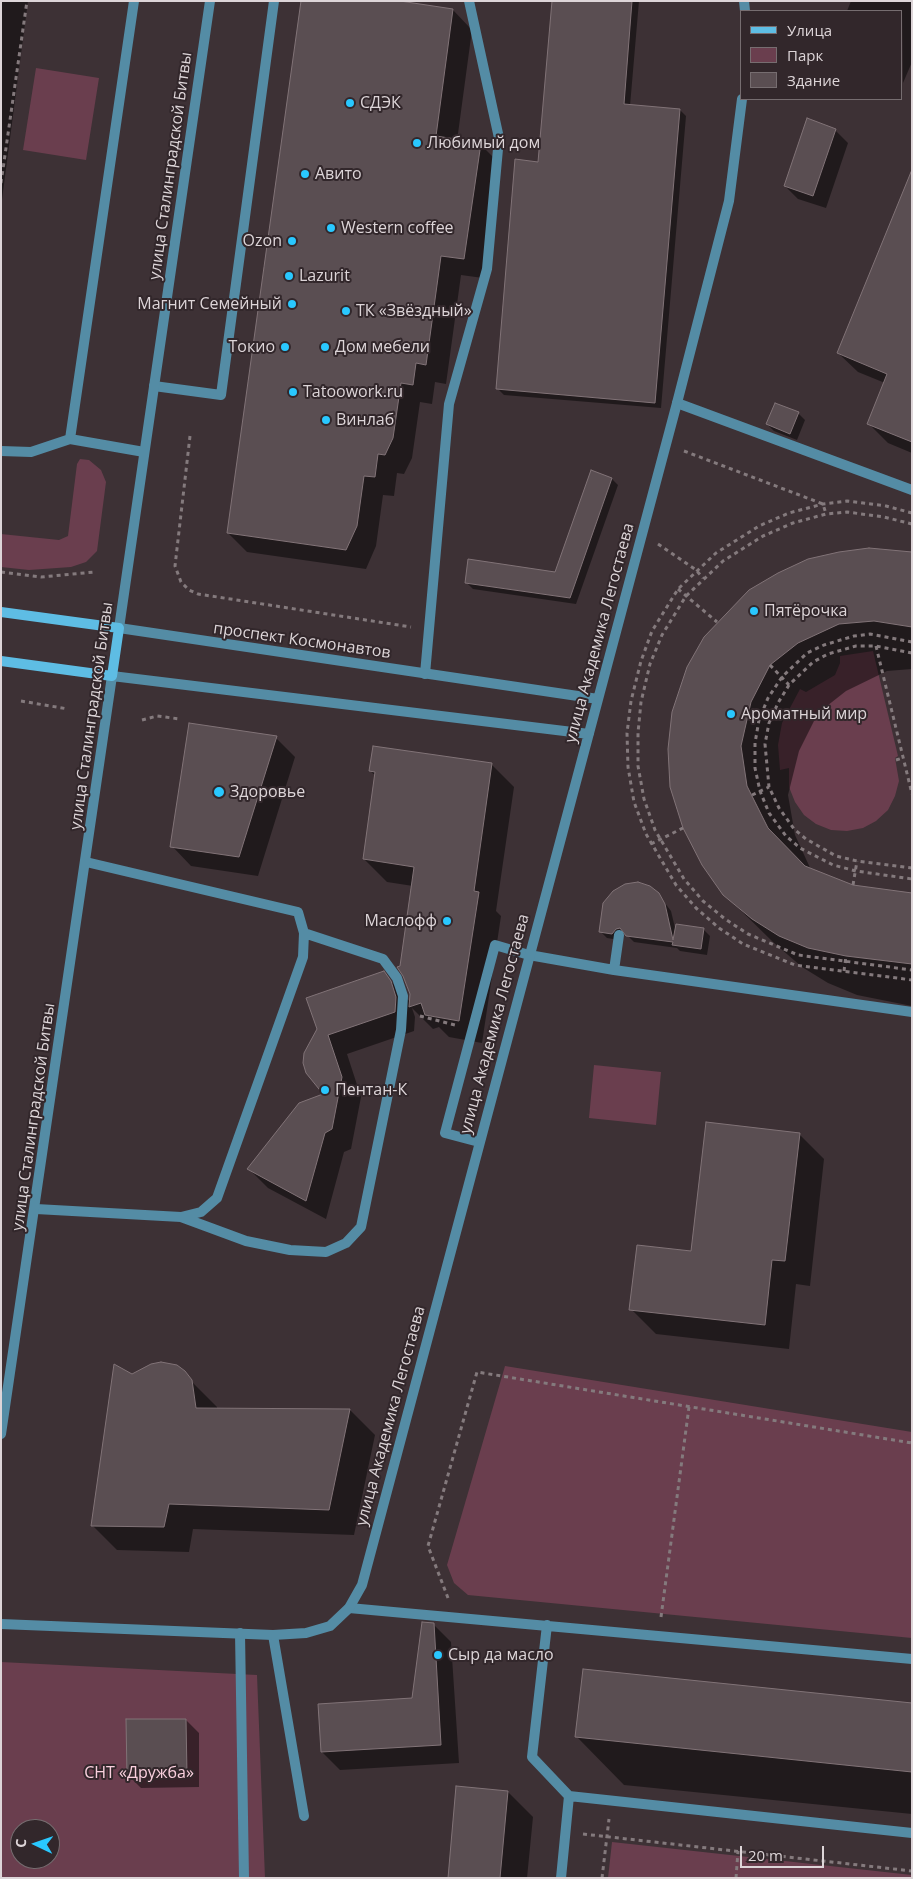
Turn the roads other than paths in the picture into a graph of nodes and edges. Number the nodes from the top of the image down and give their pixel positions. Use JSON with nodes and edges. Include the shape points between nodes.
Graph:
{"nodes":[{"id":1,"x":134,"y":1,"type":"edge"},
{"id":2,"x":210,"y":1,"type":"edge"},
{"id":3,"x":274,"y":1,"type":"edge"},
{"id":4,"x":469,"y":1,"type":"edge"},
{"id":5,"x":742,"y":100,"type":"edge"},
{"id":6,"x":154,"y":386,"type":"junction"},
{"id":7,"x":678,"y":403,"type":"junction"},
{"id":8,"x":70,"y":439,"type":"junction"},
{"id":9,"x":1,"y":450,"type":"edge"},
{"id":10,"x":144,"y":452,"type":"junction"},
{"id":11,"x":912,"y":490,"type":"edge"},
{"id":12,"x":1,"y":612,"type":"edge"},
{"id":13,"x":119,"y":628,"type":"junction"},
{"id":14,"x":1,"y":661,"type":"edge"},
{"id":15,"x":425,"y":674,"type":"junction"},
{"id":16,"x":112,"y":676,"type":"junction"},
{"id":17,"x":598,"y":699,"type":"junction"},
{"id":18,"x":589,"y":734,"type":"junction"},
{"id":19,"x":86,"y":862,"type":"junction"},
{"id":20,"x":304,"y":933,"type":"junction"},
{"id":21,"x":619,"y":935,"type":"dead end"},
{"id":22,"x":529,"y":955,"type":"junction"},
{"id":23,"x":614,"y":970,"type":"junction"},
{"id":24,"x":912,"y":1012,"type":"edge"},
{"id":25,"x":479,"y":1142,"type":"junction"},
{"id":26,"x":36,"y":1209,"type":"junction"},
{"id":27,"x":181,"y":1217,"type":"junction"},
{"id":28,"x":1,"y":1434,"type":"edge"},
{"id":29,"x":349,"y":1608,"type":"junction"},
{"id":30,"x":1,"y":1624,"type":"edge"},
{"id":31,"x":547,"y":1625,"type":"junction"},
{"id":32,"x":240,"y":1633,"type":"junction"},
{"id":33,"x":272,"y":1635,"type":"junction"},
{"id":34,"x":912,"y":1659,"type":"edge"},
{"id":35,"x":570,"y":1796,"type":"junction"},
{"id":36,"x":304,"y":1816,"type":"dead end"},
{"id":37,"x":912,"y":1833,"type":"edge"},
{"id":38,"x":244,"y":1878,"type":"edge"},
{"id":39,"x":561,"y":1878,"type":"edge"}],
"edges":[{"from":1,"to":8,"type":"street"},
{"from":2,"to":6,"type":"street","name":"улица Сталинградской Битвы"},
{"from":3,"to":6,"type":"street","via":[[221,395]]},
{"from":4,"to":15,"type":"street","via":[[500,138],[486,269],[449,404]]},
{"from":5,"to":7,"type":"street","name":"улица Академика Легостаева","via":[[729,201]]},
{"from":6,"to":10,"type":"street","name":"улица Сталинградской Битвы"},
{"from":7,"to":11,"type":"street"},
{"from":7,"to":17,"type":"street","name":"улица Академика Легостаева"},
{"from":8,"to":9,"type":"street","via":[[30,452]]},
{"from":8,"to":10,"type":"street"},
{"from":10,"to":13,"type":"street","name":"улица Сталинградской Битвы"},
{"from":12,"to":13,"type":"street","name":"проспект Космонавтов"},
{"from":13,"to":15,"type":"street","name":"проспект Космонавтов"},
{"from":13,"to":16,"type":"street","name":"улица Сталинградской Битвы"},
{"from":14,"to":16,"type":"street"},
{"from":15,"to":17,"type":"street","name":"проспект Космонавтов"},
{"from":16,"to":18,"type":"street"},
{"from":16,"to":19,"type":"street","name":"улица Сталинградской Битвы"},
{"from":17,"to":18,"type":"street","name":"улица Академика Легостаева"},
{"from":18,"to":22,"type":"street","name":"улица Академика Легостаева"},
{"from":19,"to":20,"type":"street","via":[[298,912]]},
{"from":19,"to":26,"type":"street","name":"улица Сталинградской Битвы"},
{"from":20,"to":27,"type":"street","via":[[303,957],[216,1198],[201,1212]]},
{"from":20,"to":27,"type":"street","via":[[383,959],[397,978],[403,996],[401,1030],[361,1227],[346,1243],[326,1252],[246,1242]]},
{"from":21,"to":23,"type":"street"},
{"from":22,"to":23,"type":"street"},
{"from":22,"to":25,"type":"street","name":"улица Академика Легостаева"},
{"from":22,"to":25,"type":"street","via":[[496,945],[472,1030],[445,1133]]},
{"from":23,"to":24,"type":"street"},
{"from":25,"to":29,"type":"street","name":"улица Академика Легостаева","via":[[362,1585]]},
{"from":26,"to":27,"type":"street"},
{"from":26,"to":28,"type":"street","name":"улица Сталинградской Битвы"},
{"from":29,"to":31,"type":"street"},
{"from":29,"to":33,"type":"street","name":"улица Академика Легостаева","via":[[330,1626],[306,1633]]},
{"from":30,"to":32,"type":"street","name":"улица Академика Легостаева"},
{"from":31,"to":34,"type":"street"},
{"from":31,"to":35,"type":"street","via":[[532,1758]]},
{"from":32,"to":33,"type":"street","name":"улица Академика Легостаева"},
{"from":32,"to":38,"type":"street"},
{"from":33,"to":36,"type":"street"},
{"from":35,"to":37,"type":"street"},
{"from":35,"to":39,"type":"street"}]}
